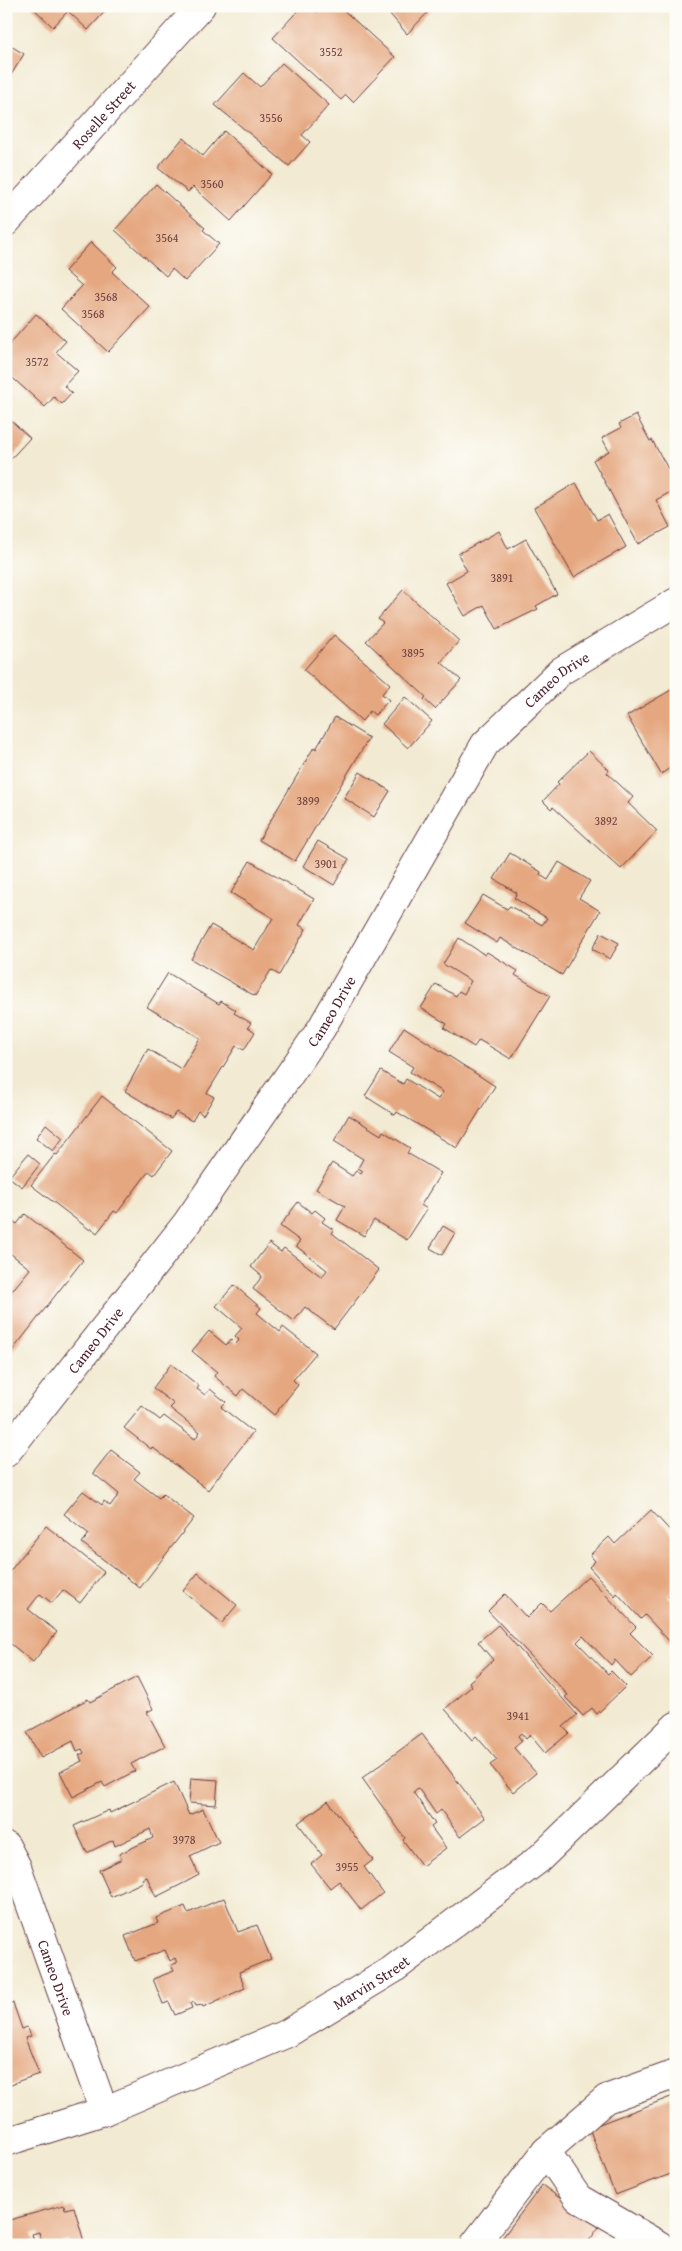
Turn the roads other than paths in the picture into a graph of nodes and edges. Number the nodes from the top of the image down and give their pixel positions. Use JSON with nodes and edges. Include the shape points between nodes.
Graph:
{"nodes":[{"id":1,"x":201,"y":6,"type":"edge"},
{"id":2,"x":6,"y":222,"type":"edge"},
{"id":3,"x":676,"y":602,"type":"edge"},
{"id":4,"x":6,"y":1453,"type":"edge"},
{"id":5,"x":676,"y":1726,"type":"edge"},
{"id":6,"x":6,"y":1846,"type":"edge"},
{"id":7,"x":676,"y":2074,"type":"edge"},
{"id":8,"x":104,"y":2111,"type":"junction"},
{"id":9,"x":6,"y":2142,"type":"edge"},
{"id":10,"x":546,"y":2151,"type":"junction"},
{"id":11,"x":474,"y":2245,"type":"edge"},
{"id":12,"x":658,"y":2245,"type":"edge"}],
"edges":[{"from":1,"to":2,"type":"street","name":"Roselle Street"},
{"from":3,"to":4,"type":"street","name":"Cameo Drive","via":[[561,671],[485,744],[322,1029],[186,1224]]},
{"from":5,"to":8,"type":"street","name":"Marvin Street","via":[[539,1859],[392,1970],[288,2033]]},
{"from":6,"to":8,"type":"street","name":"Cameo Drive","via":[[17,1867]]},
{"from":7,"to":10,"type":"street","via":[[606,2099]]},
{"from":8,"to":9,"type":"street","name":"Marvin Street"},
{"from":10,"to":11,"type":"street"},
{"from":10,"to":12,"type":"street","via":[[578,2198]]}]}
